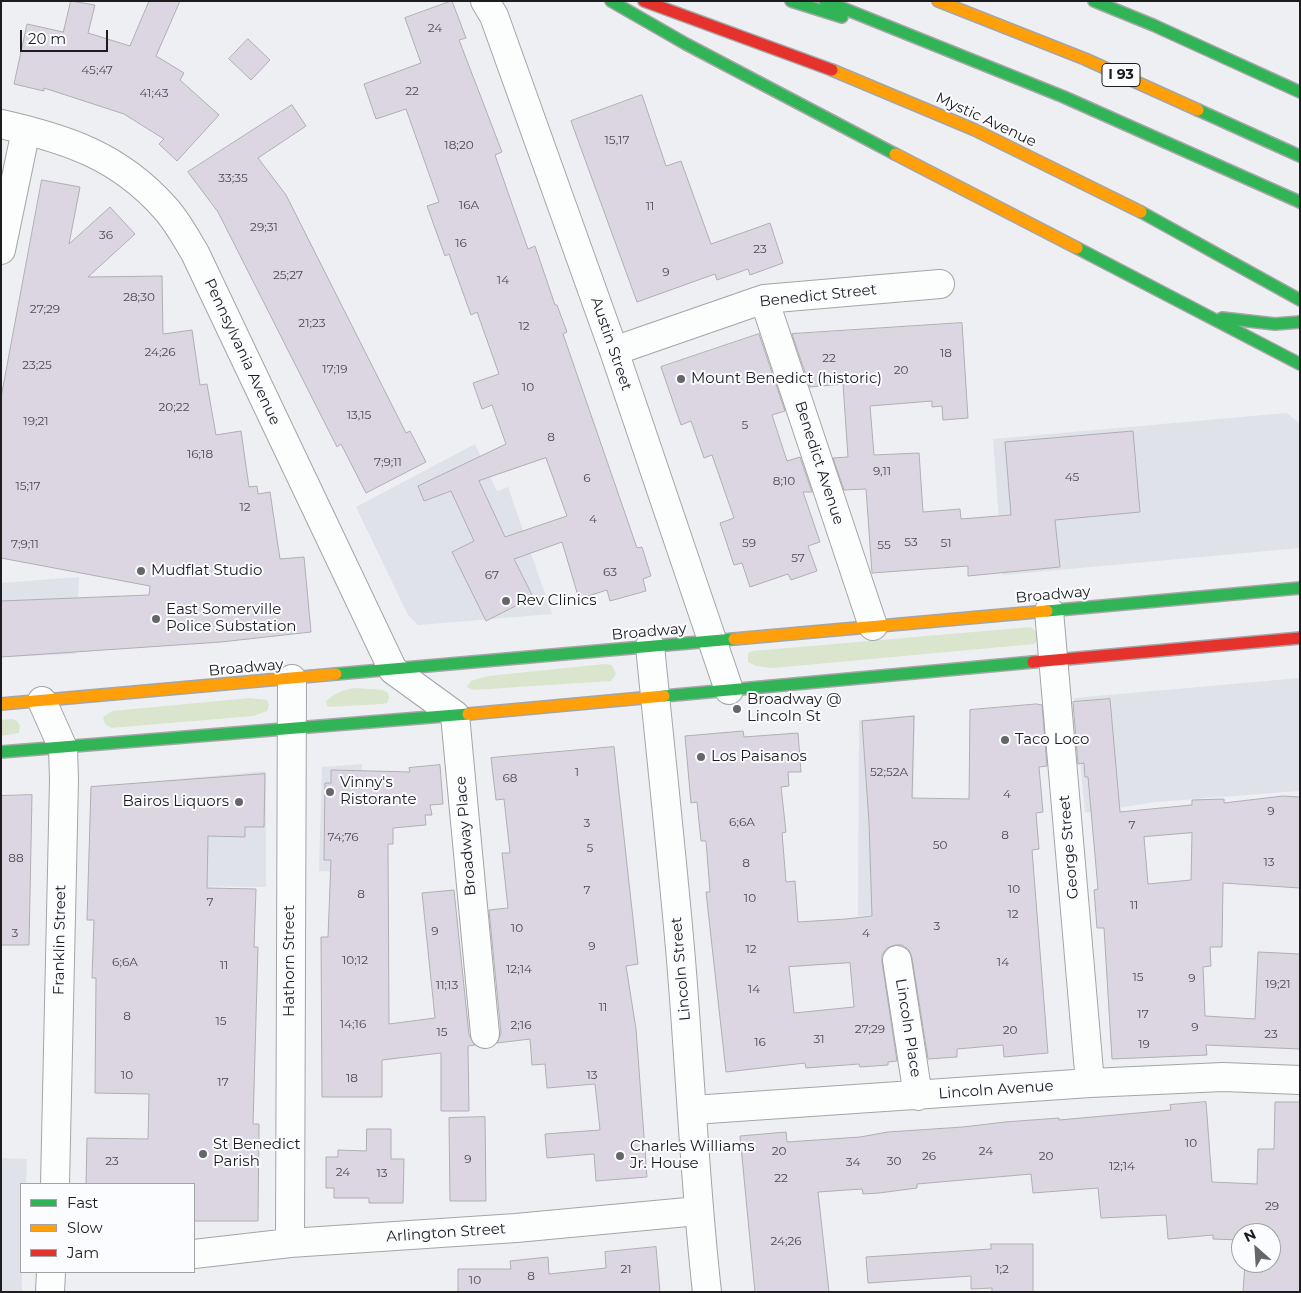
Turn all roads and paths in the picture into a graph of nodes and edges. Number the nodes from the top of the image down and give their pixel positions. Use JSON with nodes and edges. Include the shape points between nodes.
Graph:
{"nodes":[{"id":1,"x":485,"y":1,"type":"edge"},
{"id":2,"x":611,"y":1,"type":"edge"},
{"id":3,"x":644,"y":1,"type":"edge"},
{"id":4,"x":791,"y":1,"type":"edge"},
{"id":5,"x":825,"y":1,"type":"edge"},
{"id":6,"x":938,"y":1,"type":"edge"},
{"id":7,"x":1094,"y":1,"type":"edge"},
{"id":8,"x":954,"y":52,"type":"junction"},
{"id":9,"x":1300,"y":92,"type":"edge"},
{"id":10,"x":14,"y":127,"type":"edge"},
{"id":11,"x":1300,"y":156,"type":"edge"},
{"id":12,"x":1300,"y":202,"type":"edge"},
{"id":13,"x":1,"y":250,"type":"edge"},
{"id":14,"x":940,"y":284,"type":"dead end"},
{"id":15,"x":764,"y":299,"type":"junction"},
{"id":16,"x":1300,"y":300,"type":"edge"},
{"id":17,"x":1203,"y":315,"type":"junction"},
{"id":18,"x":1300,"y":322,"type":"edge"},
{"id":19,"x":614,"y":351,"type":"junction"},
{"id":20,"x":1300,"y":364,"type":"edge"},
{"id":21,"x":1300,"y":588,"type":"edge"},
{"id":22,"x":1049,"y":610,"type":"junction"},
{"id":23,"x":873,"y":626,"type":"junction"},
{"id":24,"x":1300,"y":638,"type":"edge"},
{"id":25,"x":713,"y":640,"type":"junction"},
{"id":26,"x":650,"y":646,"type":"junction"},
{"id":27,"x":1053,"y":660,"type":"junction"},
{"id":28,"x":393,"y":670,"type":"junction"},
{"id":29,"x":292,"y":679,"type":"junction"},
{"id":30,"x":729,"y":690,"type":"junction"},
{"id":31,"x":655,"y":697,"type":"junction"},
{"id":32,"x":42,"y":701,"type":"junction"},
{"id":33,"x":1,"y":704,"type":"edge"},
{"id":34,"x":455,"y":715,"type":"junction"},
{"id":35,"x":292,"y":729,"type":"junction"},
{"id":36,"x":63,"y":748,"type":"junction"},
{"id":37,"x":1,"y":752,"type":"edge"},
{"id":38,"x":897,"y":960,"type":"dead end"},
{"id":39,"x":485,"y":1034,"type":"dead end"},
{"id":40,"x":1300,"y":1080,"type":"edge"},
{"id":41,"x":1090,"y":1083,"type":"junction"},
{"id":42,"x":918,"y":1096,"type":"junction"},
{"id":43,"x":693,"y":1110,"type":"junction"},
{"id":44,"x":55,"y":1183,"type":"edge"},
{"id":45,"x":698,"y":1211,"type":"junction"},
{"id":46,"x":290,"y":1243,"type":"junction"},
{"id":47,"x":195,"y":1254,"type":"edge"},
{"id":48,"x":51,"y":1273,"type":"edge"},
{"id":49,"x":50,"y":1292,"type":"edge"},
{"id":50,"x":707,"y":1292,"type":"edge"}],
"edges":[{"from":1,"to":19,"type":"street","name":"Austin Street","via":[[494,16]]},
{"from":2,"to":17,"type":"main road","via":[[686,44]]},
{"from":3,"to":16,"type":"main road","name":"Mystic Avenue","via":[[934,112],[1090,186]]},
{"from":4,"to":8,"type":"main road"},
{"from":5,"to":8,"type":"main road"},
{"from":6,"to":11,"type":"main road","number":"I 93","via":[[1120,74]]},
{"from":7,"to":9,"type":"main road"},
{"from":8,"to":12,"type":"main road","via":[[1151,134]]},
{"from":10,"to":13,"type":"street"},
{"from":10,"to":28,"type":"street","name":"Pennsylvania Avenue","via":[[84,148],[129,172],[166,209],[195,253]]},
{"from":14,"to":15,"type":"street","name":"Benedict Street"},
{"from":15,"to":19,"type":"street","name":"Benedict Street"},
{"from":15,"to":23,"type":"street","name":"Benedict Avenue"},
{"from":17,"to":18,"type":"main road","via":[[1275,324]]},
{"from":17,"to":20,"type":"main road"},
{"from":19,"to":25,"type":"street","name":"Austin Street"},
{"from":21,"to":22,"type":"main road","name":"Broadway"},
{"from":22,"to":23,"type":"main road","name":"Broadway"},
{"from":22,"to":27,"type":"street","name":"George Street"},
{"from":23,"to":25,"type":"main road","name":"Broadway"},
{"from":24,"to":27,"type":"main road"},
{"from":25,"to":26,"type":"main road","name":"Broadway"},
{"from":25,"to":30,"type":"street","name":"Austin Street"},
{"from":26,"to":28,"type":"main road","name":"Broadway"},
{"from":26,"to":31,"type":"street","name":"Lincoln Street"},
{"from":27,"to":30,"type":"main road"},
{"from":27,"to":41,"type":"street","name":"George Street"},
{"from":28,"to":29,"type":"main road","name":"Broadway"},
{"from":28,"to":34,"type":"street"},
{"from":29,"to":32,"type":"main road","name":"Broadway"},
{"from":29,"to":35,"type":"street","name":"Hathorn Street"},
{"from":30,"to":31,"type":"main road"},
{"from":31,"to":34,"type":"main road"},
{"from":31,"to":43,"type":"street","name":"Lincoln Street"},
{"from":32,"to":33,"type":"main road","name":"Broadway"},
{"from":32,"to":36,"type":"street","name":"Franklin Street"},
{"from":34,"to":35,"type":"main road"},
{"from":34,"to":39,"type":"street","name":"Broadway Place"},
{"from":35,"to":36,"type":"main road"},
{"from":35,"to":46,"type":"street","name":"Hathorn Street"},
{"from":36,"to":37,"type":"main road"},
{"from":36,"to":44,"type":"street","name":"Franklin Street"},
{"from":38,"to":42,"type":"street","name":"Lincoln Place"},
{"from":40,"to":41,"type":"street","name":"Lincoln Avenue","via":[[1223,1077]]},
{"from":41,"to":42,"type":"street","name":"Lincoln Avenue"},
{"from":42,"to":43,"type":"street","name":"Lincoln Avenue"},
{"from":43,"to":45,"type":"street","name":"Lincoln Street"},
{"from":45,"to":46,"type":"street","name":"Arlington Street","via":[[516,1228]]},
{"from":45,"to":50,"type":"street","name":"Lincoln Street"},
{"from":46,"to":47,"type":"street","name":"Arlington Street"},
{"from":48,"to":49,"type":"street"}]}
